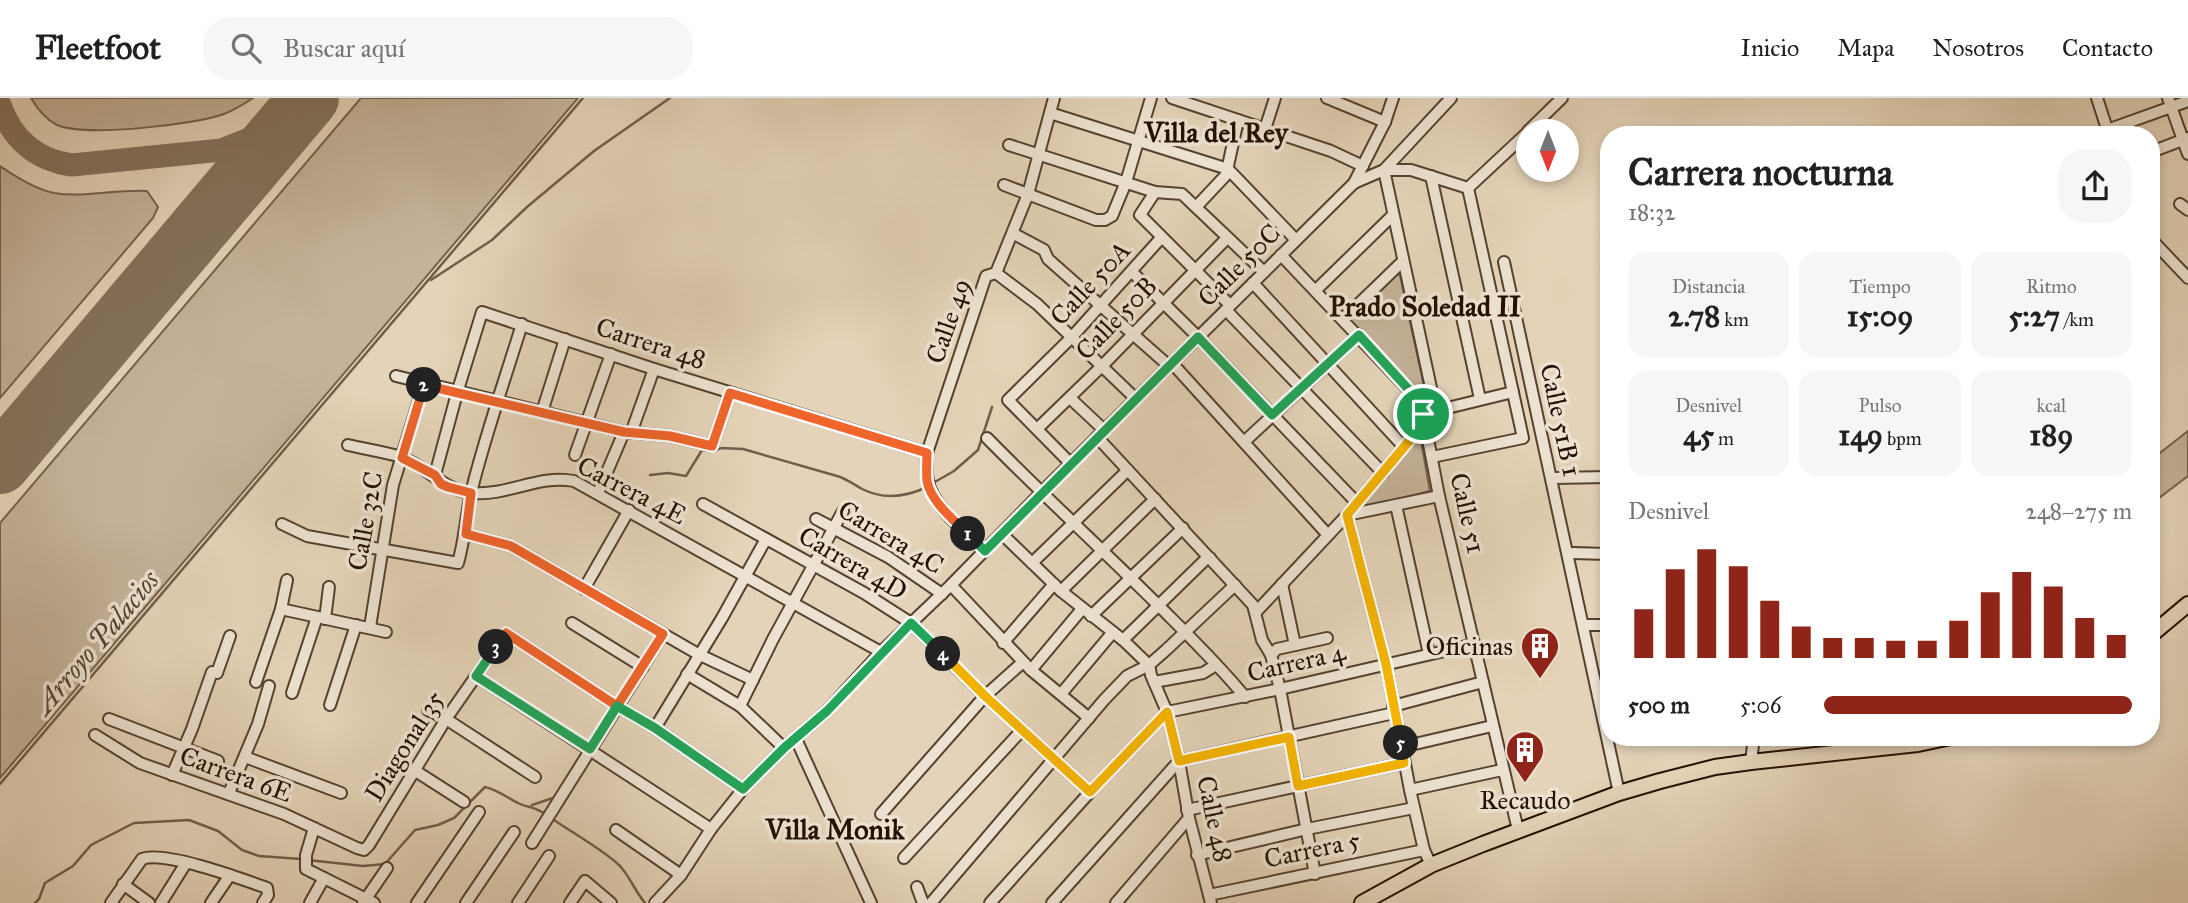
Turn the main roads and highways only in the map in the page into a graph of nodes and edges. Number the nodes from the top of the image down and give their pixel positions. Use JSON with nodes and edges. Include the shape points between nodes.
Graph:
{"nodes":[{"id":1,"x":2188,"y":604,"type":"edge"},
{"id":2,"x":2160,"y":627,"type":"edge"},
{"id":3,"x":1850,"y":746,"type":"edge"},
{"id":4,"x":1362,"y":903,"type":"edge"}],
"edges":[{"from":1,"to":2,"type":"main road"},
{"from":3,"to":4,"type":"main road","via":[[1715,767],[1619,793],[1431,865]]}]}
